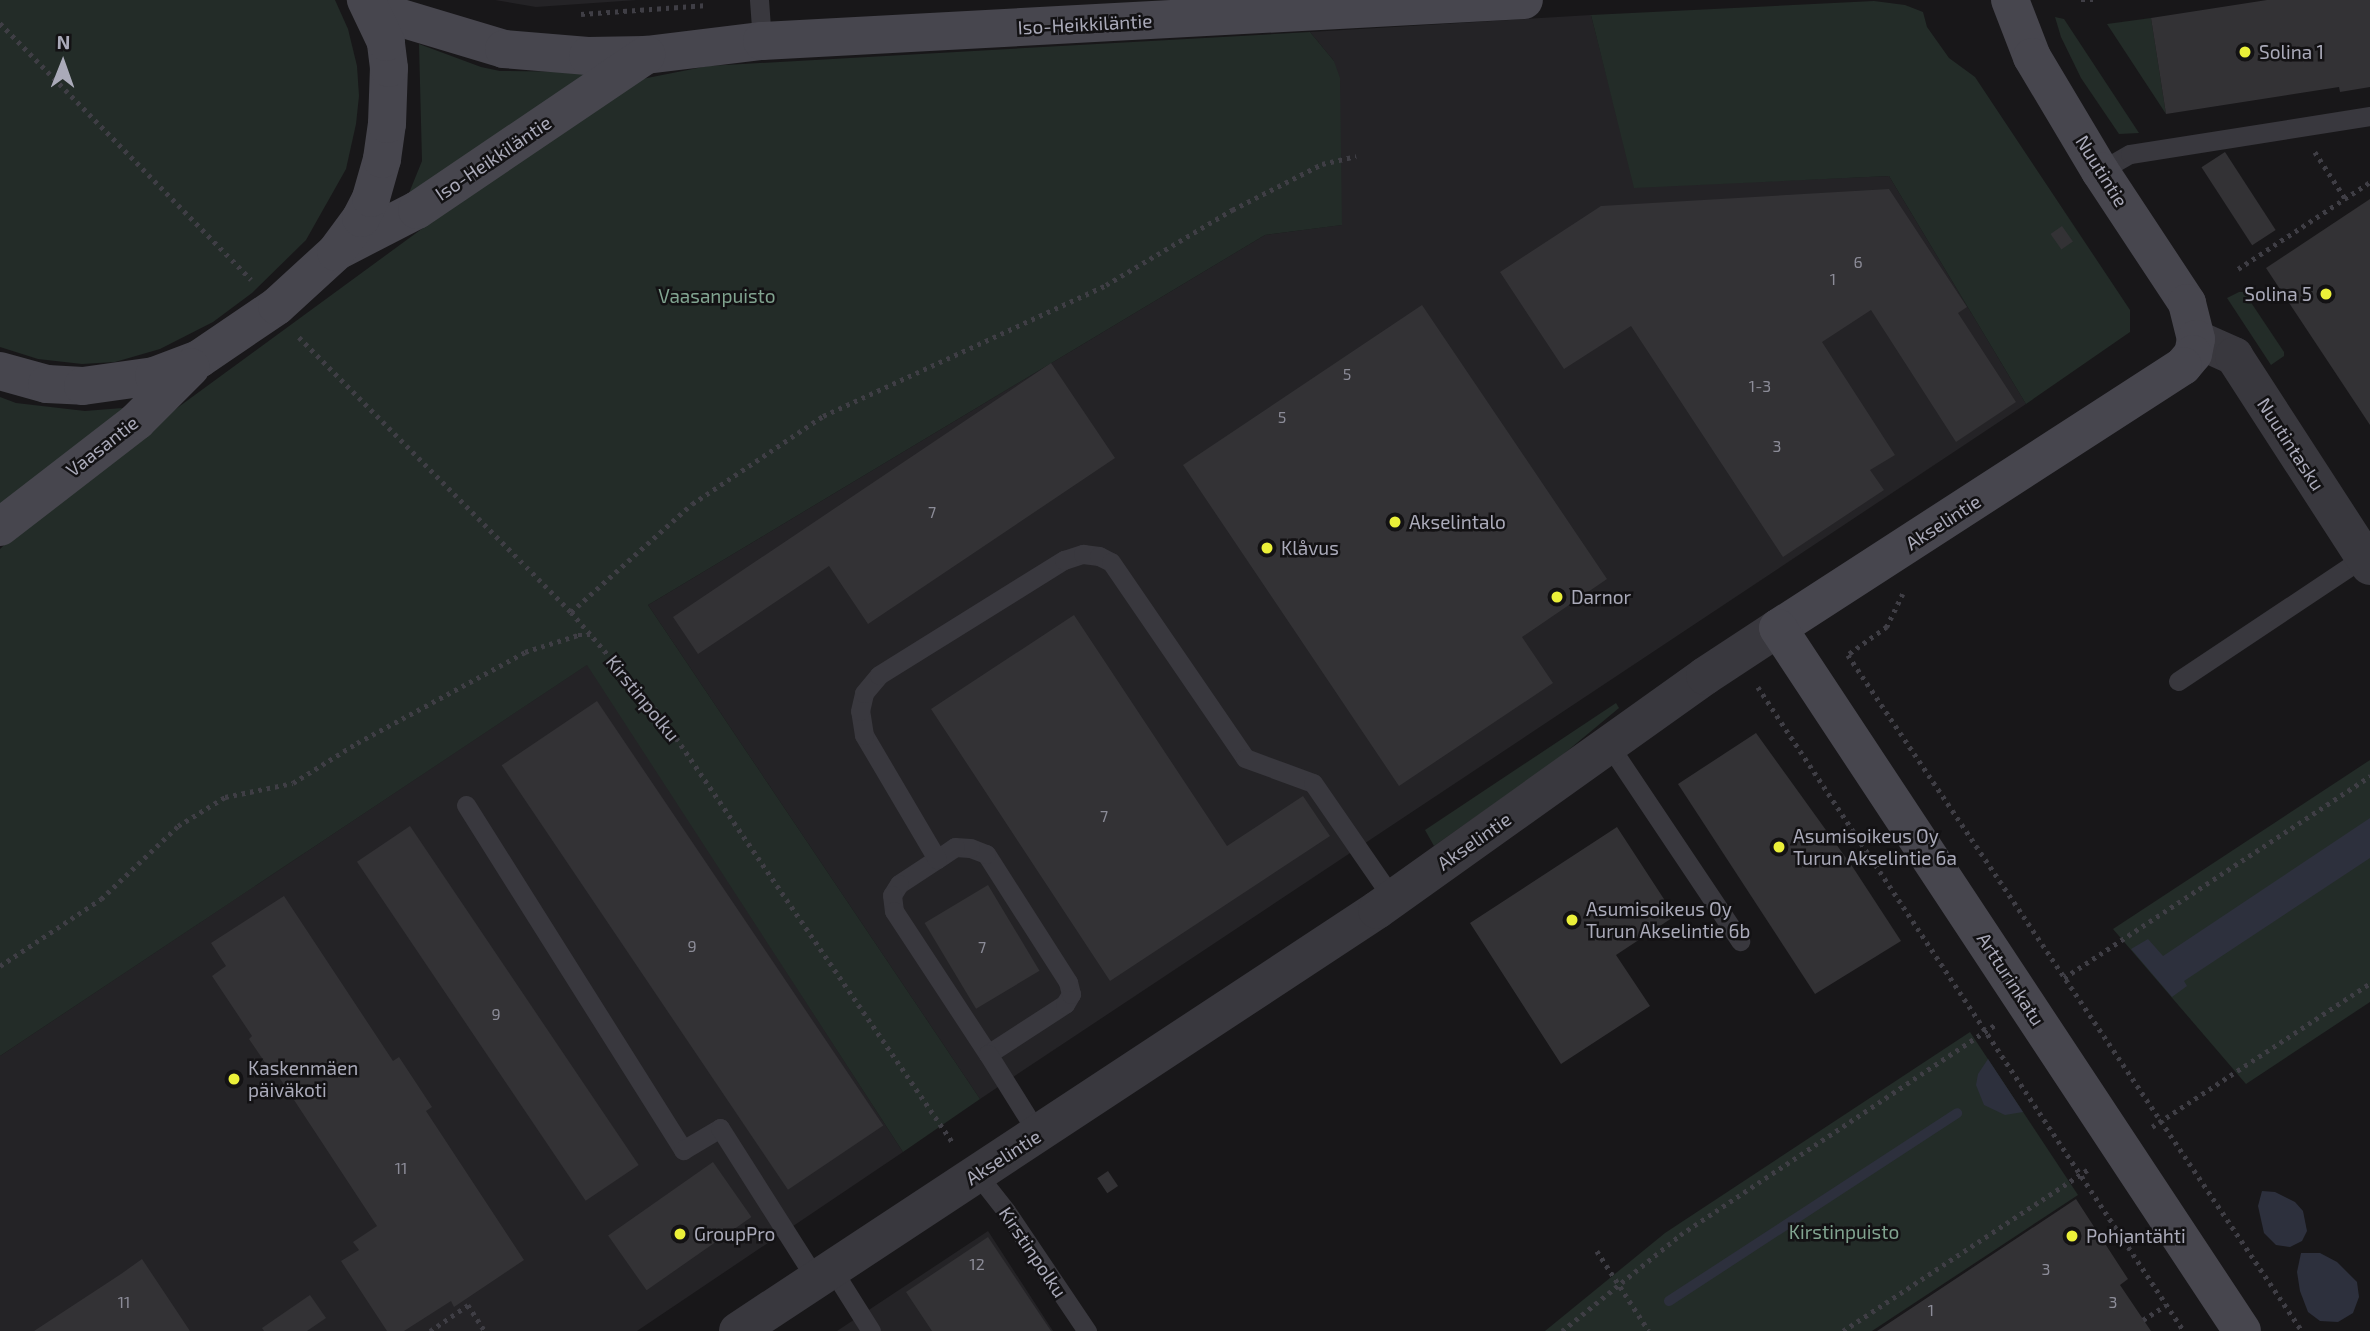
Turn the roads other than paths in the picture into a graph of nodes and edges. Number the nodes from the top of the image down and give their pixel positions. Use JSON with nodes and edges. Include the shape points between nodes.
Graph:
{"nodes":[{"id":1,"x":1524,"y":0,"type":"edge"},
{"id":2,"x":2010,"y":0,"type":"edge"},
{"id":3,"x":759,"y":1,"type":"edge"},
{"id":4,"x":369,"y":5,"type":"edge"},
{"id":5,"x":762,"y":41,"type":"junction"},
{"id":6,"x":646,"y":55,"type":"junction"},
{"id":7,"x":2370,"y":116,"type":"edge"},
{"id":8,"x":2100,"y":171,"type":"junction"},
{"id":9,"x":336,"y":252,"type":"junction"},
{"id":10,"x":2196,"y":339,"type":"junction"},
{"id":11,"x":199,"y":359,"type":"junction"},
{"id":12,"x":0,"y":372,"type":"edge"},
{"id":13,"x":0,"y":527,"type":"edge"},
{"id":14,"x":2367,"y":561,"type":"edge"},
{"id":15,"x":1778,"y":628,"type":"junction"},
{"id":16,"x":2178,"y":681,"type":"dead end"},
{"id":17,"x":1609,"y":745,"type":"junction"},
{"id":18,"x":466,"y":805,"type":"dead end"},
{"id":19,"x":937,"y":859,"type":"junction"},
{"id":20,"x":1393,"y":898,"type":"junction"},
{"id":21,"x":1740,"y":940,"type":"dead end"},
{"id":22,"x":988,"y":1054,"type":"junction"},
{"id":23,"x":1038,"y":1134,"type":"junction"},
{"id":24,"x":977,"y":1174,"type":"junction"},
{"id":25,"x":824,"y":1274,"type":"junction"},
{"id":26,"x":738,"y":1331,"type":"edge"},
{"id":27,"x":871,"y":1331,"type":"edge"},
{"id":28,"x":1087,"y":1331,"type":"edge"},
{"id":29,"x":2242,"y":1331,"type":"edge"}],
"edges":[{"from":1,"to":5,"type":"street","name":"Iso-Heikkiläntie"},
{"from":2,"to":8,"type":"street","name":"Nuutintie","via":[[2032,57]]},
{"from":3,"to":5,"type":"lane"},
{"from":4,"to":6,"type":"street","name":"Iso-Heikkiläntie","via":[[504,49]]},
{"from":4,"to":9,"type":"street","via":[[386,42],[389,68],[384,147],[371,198]]},
{"from":5,"to":6,"type":"street","name":"Iso-Heikkiläntie"},
{"from":6,"to":9,"type":"street","name":"Iso-Heikkiläntie","via":[[417,210]]},
{"from":7,"to":8,"type":"lane","via":[[2130,154]]},
{"from":8,"to":10,"type":"street","name":"Nuutintie","via":[[2187,303]]},
{"from":9,"to":11,"type":"street","via":[[277,306]]},
{"from":10,"to":14,"type":"street","name":"Nuutintasku","via":[[2234,356]]},
{"from":10,"to":15,"type":"street","name":"Akselintie","via":[[2193,354],[2183,366]]},
{"from":11,"to":12,"type":"street","via":[[154,376],[83,386],[47,384]]},
{"from":11,"to":13,"type":"street","name":"Vaasantie","via":[[137,421]]},
{"from":14,"to":16,"type":"lane"},
{"from":15,"to":17,"type":"street","name":"Akselintie"},
{"from":15,"to":29,"type":"street","name":"Artturinkatu"},
{"from":17,"to":20,"type":"street","name":"Akselintie"},
{"from":17,"to":21,"type":"lane"},
{"from":18,"to":25,"type":"lane","via":[[683,1150],[720,1128]]},
{"from":19,"to":20,"type":"lane","via":[[864,735],[860,711],[864,692],[879,675],[1064,561],[1083,554],[1111,562],[1245,758],[1313,783]]},
{"from":19,"to":22,"type":"lane","via":[[899,884],[892,895],[894,911]]},
{"from":19,"to":22,"type":"lane","via":[[955,847],[986,854],[1068,982],[1071,994],[1065,1004]]},
{"from":20,"to":23,"type":"street","name":"Akselintie"},
{"from":22,"to":23,"type":"lane"},
{"from":23,"to":24,"type":"street","name":"Akselintie"},
{"from":24,"to":25,"type":"street","name":"Akselintie"},
{"from":24,"to":28,"type":"lane","name":"Kirstinpolku"},
{"from":25,"to":26,"type":"street","name":"Akselintie"},
{"from":25,"to":27,"type":"lane"}]}
